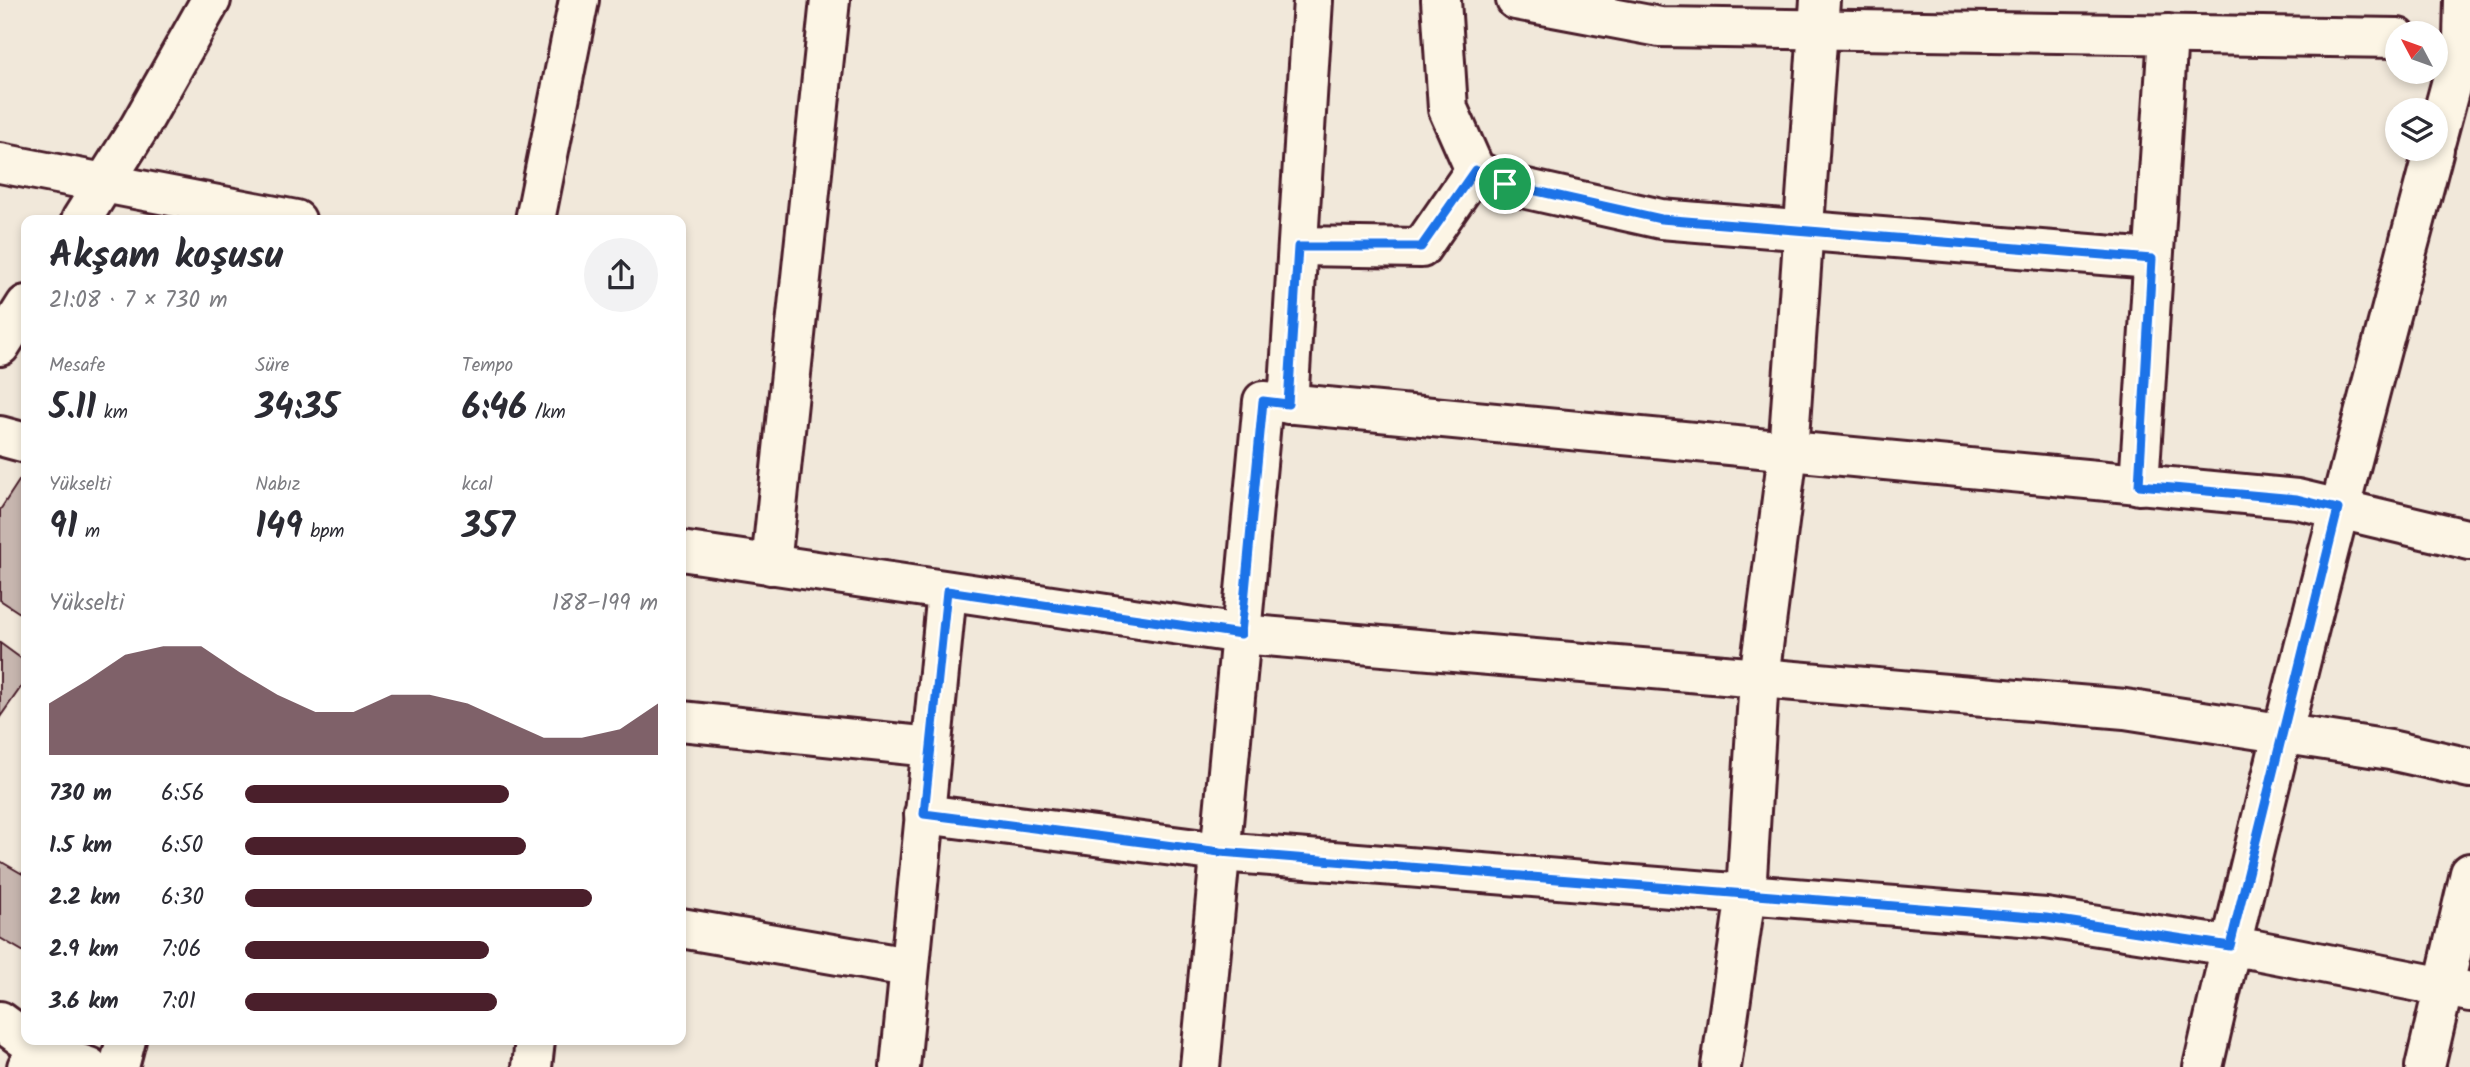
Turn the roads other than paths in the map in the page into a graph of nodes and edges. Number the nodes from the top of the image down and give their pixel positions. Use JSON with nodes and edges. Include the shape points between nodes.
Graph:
{"nodes":[{"id":1,"x":211,"y":0,"type":"edge"},
{"id":2,"x":579,"y":0,"type":"edge"},
{"id":3,"x":831,"y":0,"type":"edge"},
{"id":4,"x":1313,"y":0,"type":"edge"},
{"id":5,"x":1441,"y":0,"type":"edge"},
{"id":6,"x":1516,"y":0,"type":"edge"},
{"id":7,"x":2464,"y":0,"type":"edge"},
{"id":8,"x":1605,"y":8,"type":"edge"},
{"id":9,"x":1818,"y":15,"type":"edge"},
{"id":10,"x":2168,"y":34,"type":"junction"},
{"id":11,"x":2385,"y":38,"type":"edge"},
{"id":12,"x":2456,"y":39,"type":"edge"},
{"id":13,"x":2444,"y":98,"type":"edge"},
{"id":14,"x":2431,"y":161,"type":"edge"},
{"id":15,"x":0,"y":163,"type":"edge"},
{"id":16,"x":1475,"y":170,"type":"junction"},
{"id":17,"x":105,"y":184,"type":"junction"},
{"id":18,"x":84,"y":215,"type":"edge"},
{"id":19,"x":269,"y":215,"type":"edge"},
{"id":20,"x":536,"y":215,"type":"edge"},
{"id":21,"x":1802,"y":231,"type":"junction"},
{"id":22,"x":1298,"y":247,"type":"junction"},
{"id":23,"x":2152,"y":259,"type":"junction"},
{"id":24,"x":21,"y":313,"type":"edge"},
{"id":25,"x":0,"y":346,"type":"edge"},
{"id":26,"x":1288,"y":404,"type":"junction"},
{"id":27,"x":0,"y":436,"type":"edge"},
{"id":28,"x":21,"y":442,"type":"edge"},
{"id":29,"x":1788,"y":452,"type":"junction"},
{"id":30,"x":2139,"y":485,"type":"junction"},
{"id":31,"x":2338,"y":509,"type":"junction"},
{"id":32,"x":2470,"y":540,"type":"edge"},
{"id":33,"x":686,"y":552,"type":"edge"},
{"id":34,"x":771,"y":565,"type":"junction"},
{"id":35,"x":947,"y":591,"type":"junction"},
{"id":36,"x":1241,"y":634,"type":"junction"},
{"id":37,"x":1759,"y":678,"type":"junction"},
{"id":38,"x":686,"y":722,"type":"edge"},
{"id":39,"x":2284,"y":733,"type":"junction"},
{"id":40,"x":931,"y":747,"type":"junction"},
{"id":41,"x":2470,"y":768,"type":"edge"},
{"id":42,"x":924,"y":814,"type":"junction"},
{"id":43,"x":1220,"y":852,"type":"junction"},
{"id":44,"x":2470,"y":873,"type":"edge"},
{"id":45,"x":1746,"y":894,"type":"junction"},
{"id":46,"x":686,"y":930,"type":"edge"},
{"id":47,"x":2230,"y":946,"type":"junction"},
{"id":48,"x":908,"y":967,"type":"junction"},
{"id":49,"x":2458,"y":990,"type":"edge"},
{"id":50,"x":0,"y":1021,"type":"edge"},
{"id":51,"x":21,"y":1044,"type":"edge"},
{"id":52,"x":22,"y":1045,"type":"edge"},
{"id":53,"x":124,"y":1045,"type":"edge"},
{"id":54,"x":534,"y":1045,"type":"edge"},
{"id":55,"x":38,"y":1062,"type":"edge"},
{"id":56,"x":89,"y":1067,"type":"edge"},
{"id":57,"x":118,"y":1067,"type":"edge"},
{"id":58,"x":532,"y":1067,"type":"edge"},
{"id":59,"x":900,"y":1067,"type":"edge"},
{"id":60,"x":1200,"y":1067,"type":"edge"},
{"id":61,"x":1721,"y":1067,"type":"edge"},
{"id":62,"x":2203,"y":1067,"type":"edge"},
{"id":63,"x":2425,"y":1067,"type":"edge"}],
"edges":[{"from":1,"to":17,"type":"street"},
{"from":2,"to":20,"type":"street"},
{"from":3,"to":34,"type":"street"},
{"from":4,"to":22,"type":"street"},
{"from":5,"to":16,"type":"street","via":[[1448,109]]},
{"from":6,"to":8,"type":"street"},
{"from":7,"to":12,"type":"street"},
{"from":8,"to":9,"type":"street","via":[[1660,27]]},
{"from":9,"to":10,"type":"street"},
{"from":9,"to":21,"type":"street"},
{"from":10,"to":11,"type":"street"},
{"from":10,"to":23,"type":"street"},
{"from":12,"to":13,"type":"street"},
{"from":14,"to":31,"type":"street"},
{"from":15,"to":17,"type":"street"},
{"from":16,"to":21,"type":"street","via":[[1505,184],[1661,219]]},
{"from":16,"to":22,"type":"street","via":[[1421,247]]},
{"from":17,"to":18,"type":"street"},
{"from":17,"to":19,"type":"street"},
{"from":21,"to":23,"type":"street"},
{"from":21,"to":29,"type":"street"},
{"from":22,"to":26,"type":"street"},
{"from":23,"to":30,"type":"street"},
{"from":24,"to":25,"type":"street"},
{"from":26,"to":29,"type":"street"},
{"from":26,"to":36,"type":"street","via":[[1263,401]]},
{"from":27,"to":28,"type":"street"},
{"from":29,"to":30,"type":"street"},
{"from":29,"to":37,"type":"street"},
{"from":30,"to":31,"type":"street","via":[[2297,499]]},
{"from":31,"to":32,"type":"street"},
{"from":31,"to":39,"type":"street"},
{"from":33,"to":34,"type":"street"},
{"from":34,"to":35,"type":"street"},
{"from":35,"to":36,"type":"street"},
{"from":35,"to":40,"type":"street"},
{"from":36,"to":37,"type":"street"},
{"from":36,"to":43,"type":"street"},
{"from":37,"to":39,"type":"street","via":[[2125,709]]},
{"from":37,"to":45,"type":"street"},
{"from":38,"to":40,"type":"street"},
{"from":39,"to":41,"type":"street"},
{"from":39,"to":47,"type":"street"},
{"from":40,"to":42,"type":"street"},
{"from":42,"to":43,"type":"street"},
{"from":42,"to":48,"type":"street"},
{"from":43,"to":45,"type":"street"},
{"from":43,"to":60,"type":"street"},
{"from":44,"to":49,"type":"street"},
{"from":45,"to":47,"type":"street","via":[[2046,918]]},
{"from":45,"to":61,"type":"street"},
{"from":46,"to":48,"type":"street"},
{"from":47,"to":49,"type":"street"},
{"from":47,"to":62,"type":"street"},
{"from":48,"to":59,"type":"street"},
{"from":49,"to":63,"type":"street"},
{"from":50,"to":51,"type":"street"},
{"from":52,"to":55,"type":"street"},
{"from":53,"to":57,"type":"street"},
{"from":54,"to":58,"type":"street"},
{"from":55,"to":56,"type":"street"}]}
